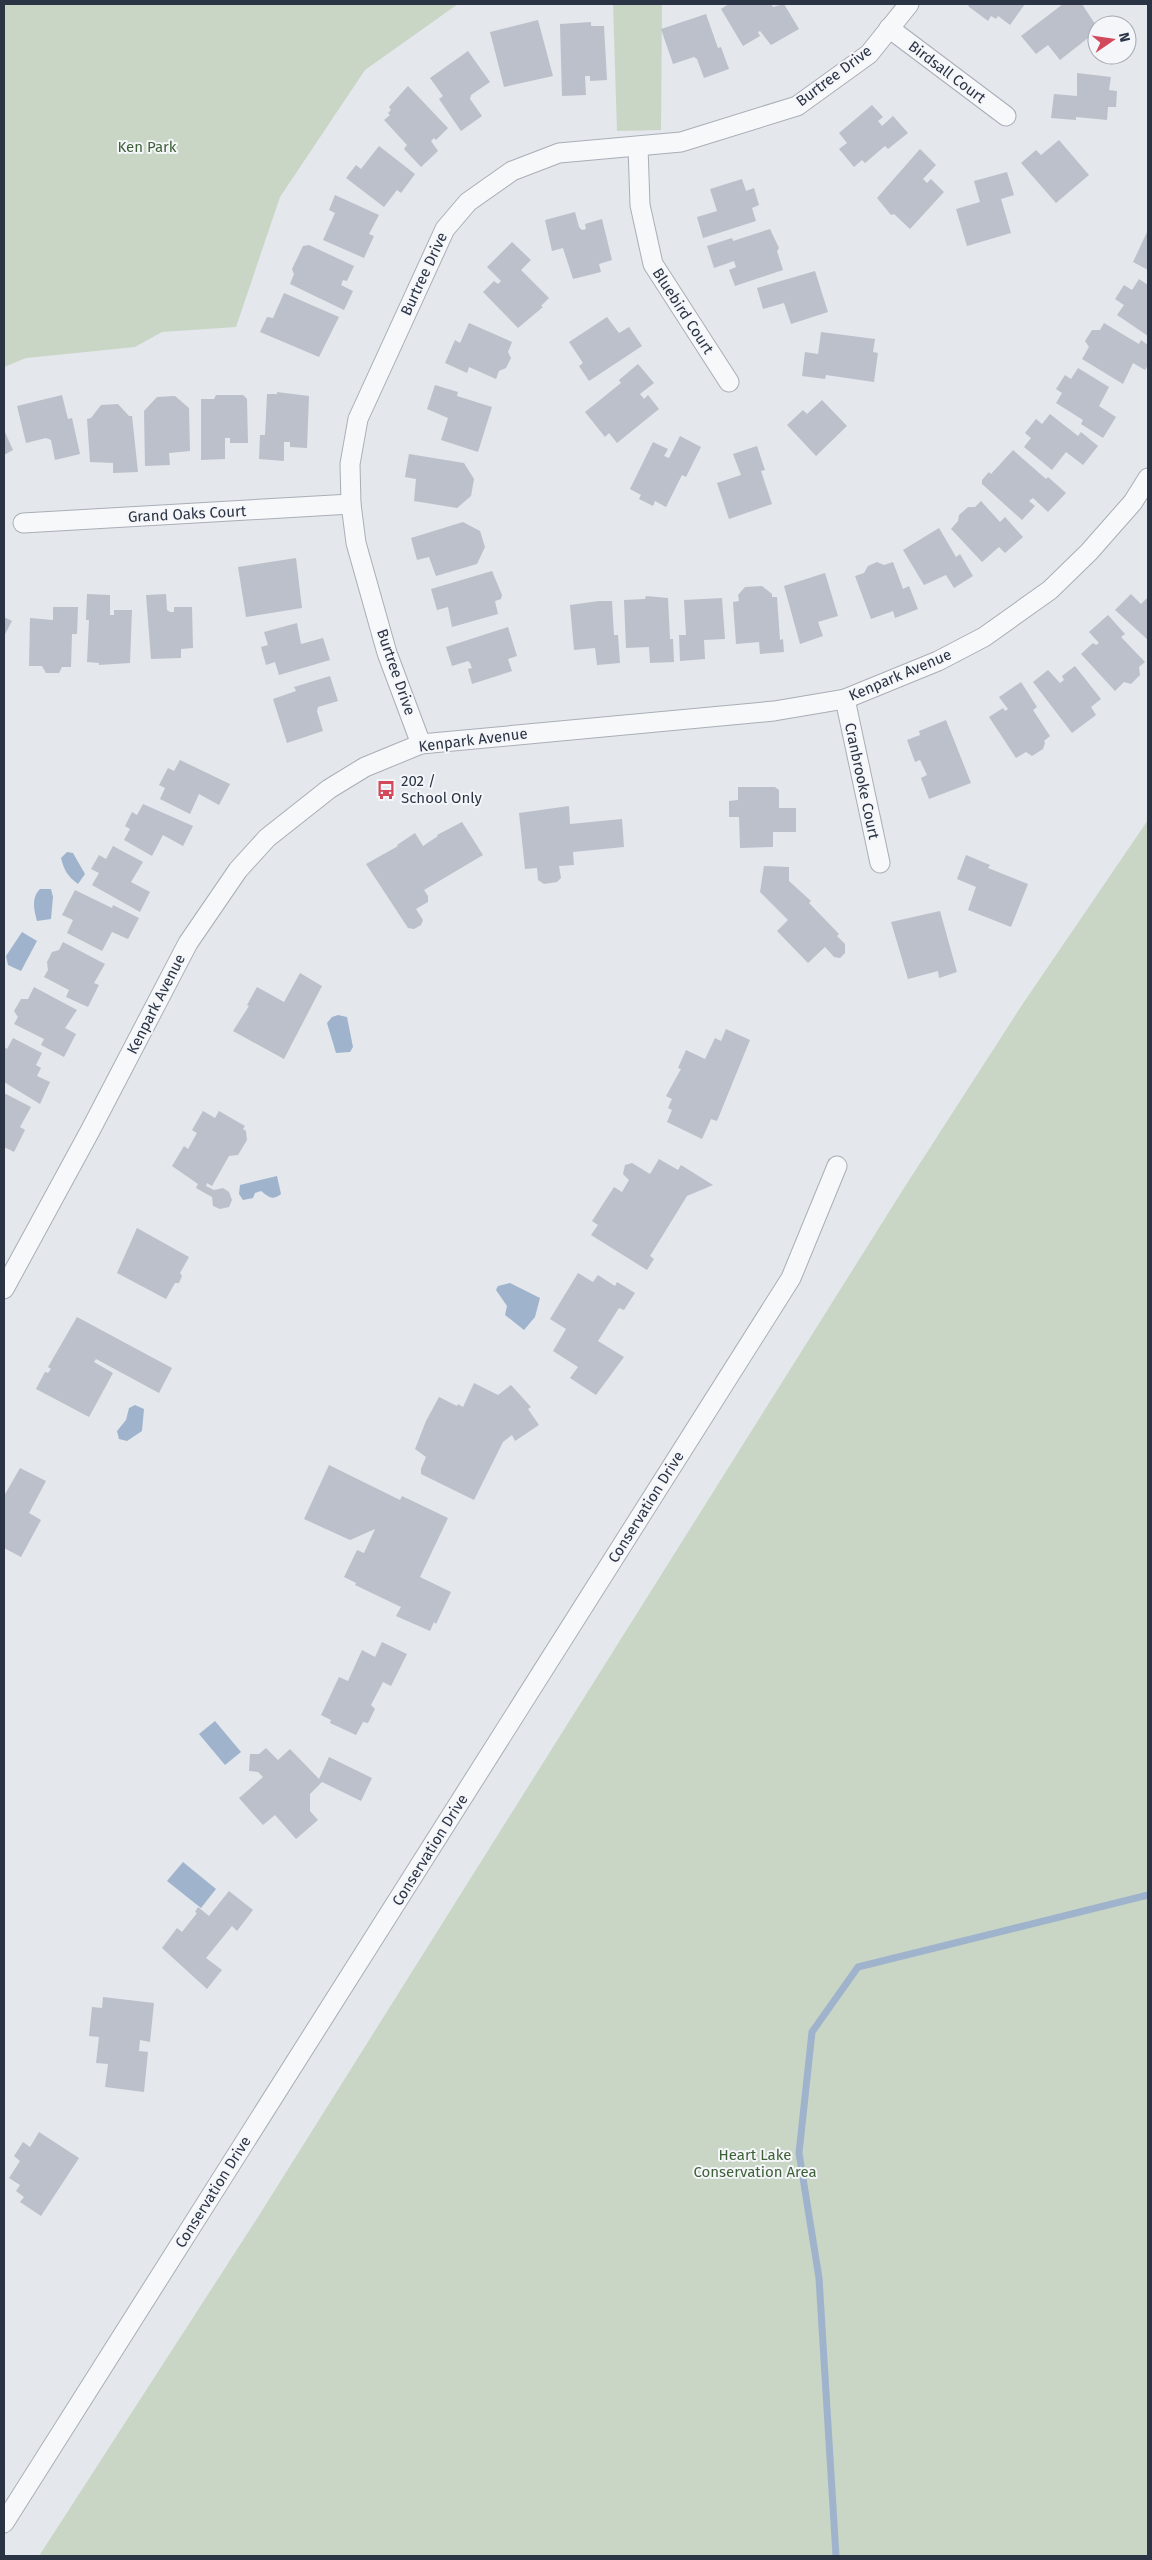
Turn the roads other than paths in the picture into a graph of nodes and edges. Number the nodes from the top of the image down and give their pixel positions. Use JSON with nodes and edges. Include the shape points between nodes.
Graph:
{"nodes":[{"id":1,"x":909,"y":4,"type":"edge"},
{"id":2,"x":889,"y":28,"type":"junction"},
{"id":3,"x":1006,"y":116,"type":"dead end"},
{"id":4,"x":638,"y":148,"type":"junction"},
{"id":5,"x":729,"y":382,"type":"dead end"},
{"id":6,"x":1148,"y":478,"type":"edge"},
{"id":7,"x":352,"y":504,"type":"junction"},
{"id":8,"x":23,"y":524,"type":"dead end"},
{"id":9,"x":845,"y":699,"type":"junction"},
{"id":10,"x":421,"y":744,"type":"junction"},
{"id":11,"x":880,"y":863,"type":"dead end"},
{"id":12,"x":837,"y":1166,"type":"dead end"},
{"id":13,"x":4,"y":1289,"type":"edge"},
{"id":14,"x":4,"y":2523,"type":"edge"}],
"edges":[{"from":1,"to":2,"type":"street","name":"Burtree Drive"},
{"from":2,"to":3,"type":"street","name":"Birdsall Court"},
{"from":2,"to":4,"type":"street","name":"Burtree Drive","via":[[869,54],[796,106],[681,142]]},
{"from":4,"to":5,"type":"street","name":"Bluebird Court","via":[[640,205],[653,264]]},
{"from":4,"to":7,"type":"street","name":"Burtree Drive","via":[[560,153],[512,171],[468,202],[445,229],[358,419],[350,464]]},
{"from":6,"to":9,"type":"street","name":"Kenpark Avenue","via":[[1133,502],[1050,590],[984,637],[938,661]]},
{"from":7,"to":8,"type":"street","name":"Grand Oaks Court"},
{"from":7,"to":10,"type":"street","name":"Burtree Drive","via":[[356,543],[387,653]]},
{"from":9,"to":10,"type":"street","name":"Kenpark Avenue","via":[[774,711]]},
{"from":9,"to":11,"type":"street","name":"Cranbrooke Court"},
{"from":10,"to":13,"type":"street","name":"Kenpark Avenue","via":[[365,767],[329,789],[267,838],[238,870],[188,943]]},
{"from":12,"to":14,"type":"street","name":"Conservation Drive","via":[[791,1278]]}]}
